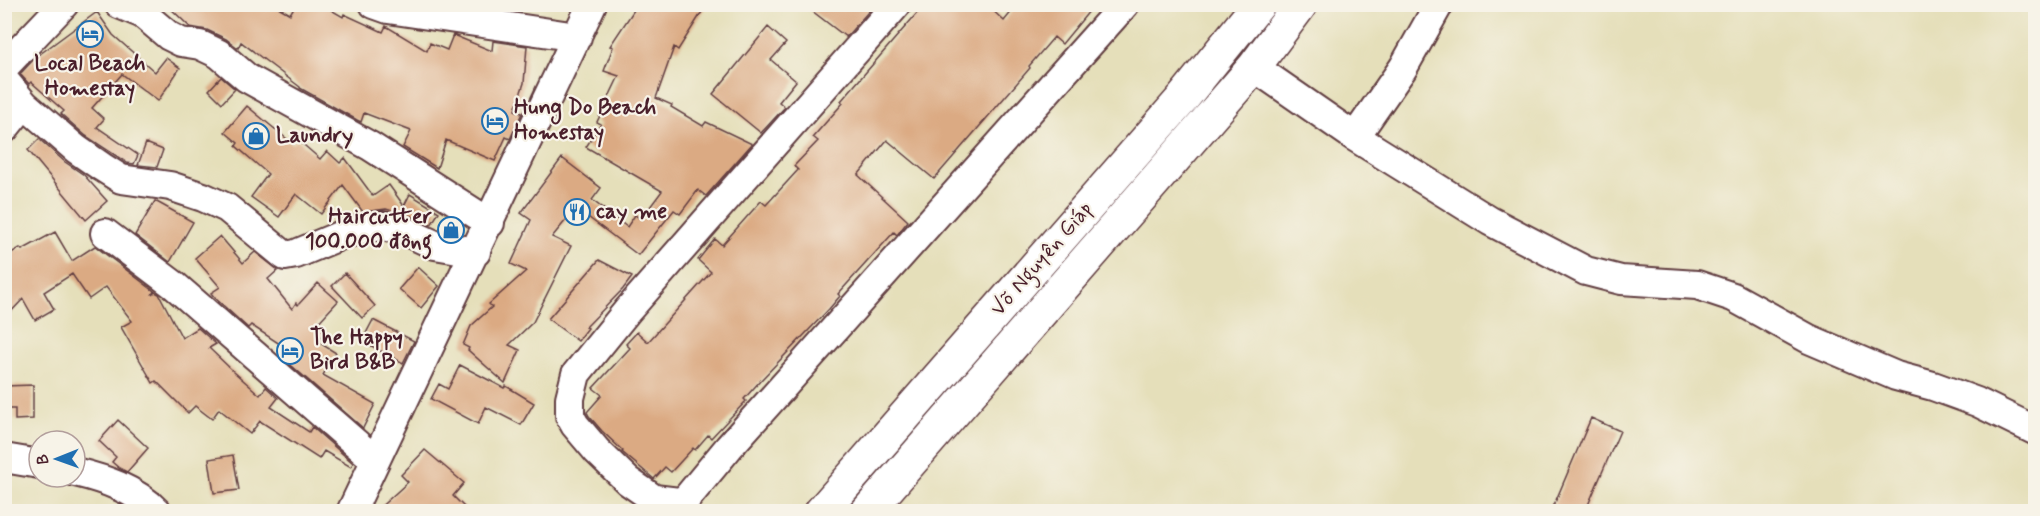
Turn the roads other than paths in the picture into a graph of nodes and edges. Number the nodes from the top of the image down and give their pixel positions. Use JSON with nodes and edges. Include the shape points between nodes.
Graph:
{"nodes":[{"id":1,"x":64,"y":4,"type":"edge"},
{"id":2,"x":118,"y":4,"type":"edge"},
{"id":3,"x":374,"y":4,"type":"edge"},
{"id":4,"x":592,"y":4,"type":"edge"},
{"id":5,"x":897,"y":4,"type":"edge"},
{"id":6,"x":1125,"y":4,"type":"edge"},
{"id":7,"x":1259,"y":4,"type":"edge"},
{"id":8,"x":1439,"y":4,"type":"edge"},
{"id":9,"x":1291,"y":8,"type":"edge"},
{"id":10,"x":577,"y":37,"type":"junction"},
{"id":11,"x":4,"y":67,"type":"edge"},
{"id":12,"x":1254,"y":67,"type":"junction"},
{"id":13,"x":4,"y":80,"type":"edge"},
{"id":14,"x":24,"y":104,"type":"junction"},
{"id":15,"x":4,"y":129,"type":"edge"},
{"id":16,"x":1355,"y":137,"type":"junction"},
{"id":17,"x":490,"y":223,"type":"junction"},
{"id":18,"x":105,"y":232,"type":"dead end"},
{"id":19,"x":476,"y":252,"type":"junction"},
{"id":20,"x":2036,"y":431,"type":"edge"},
{"id":21,"x":4,"y":458,"type":"edge"},
{"id":22,"x":375,"y":460,"type":"junction"},
{"id":23,"x":27,"y":462,"type":"edge"},
{"id":24,"x":87,"y":475,"type":"edge"},
{"id":25,"x":157,"y":512,"type":"edge"},
{"id":26,"x":351,"y":512,"type":"edge"},
{"id":27,"x":821,"y":512,"type":"edge"},
{"id":28,"x":867,"y":512,"type":"edge"}],
"edges":[{"from":1,"to":11,"type":"street"},
{"from":2,"to":17,"type":"street","via":[[143,14],[181,42],[219,54],[247,78],[370,146]]},
{"from":3,"to":10,"type":"street"},
{"from":4,"to":10,"type":"street"},
{"from":5,"to":6,"type":"street","via":[[576,374],[570,398],[570,416],[575,425],[628,481],[654,499],[687,499]]},
{"from":7,"to":27,"type":"main road","name":"Võ Nguyên Giáp","via":[[1183,98]]},
{"from":8,"to":16,"type":"street","via":[[1403,68]]},
{"from":9,"to":12,"type":"main road","name":"Võ Nguyên Giáp"},
{"from":10,"to":17,"type":"street"},
{"from":12,"to":16,"type":"street"},
{"from":12,"to":28,"type":"main road","name":"Võ Nguyên Giáp"},
{"from":13,"to":14,"type":"street"},
{"from":14,"to":15,"type":"street"},
{"from":14,"to":19,"type":"street","via":[[76,149],[121,179],[170,186],[227,208],[285,256],[365,228],[383,226],[435,245]]},
{"from":16,"to":20,"type":"street","via":[[1490,221],[1586,271],[1621,280],[1697,285],[1733,297],[1809,339],[1896,376],[1977,402]]},
{"from":17,"to":19,"type":"street"},
{"from":18,"to":22,"type":"street","via":[[174,285]]},
{"from":19,"to":22,"type":"street"},
{"from":21,"to":23,"type":"street"},
{"from":22,"to":26,"type":"street"},
{"from":24,"to":25,"type":"street","via":[[133,493]]}]}
